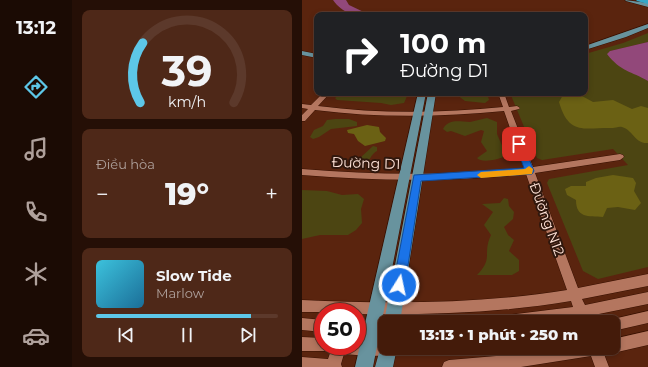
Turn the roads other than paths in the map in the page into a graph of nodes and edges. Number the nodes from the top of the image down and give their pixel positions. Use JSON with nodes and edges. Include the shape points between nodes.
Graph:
{"nodes":[{"id":1,"x":628,"y":0,"type":"edge"},
{"id":2,"x":639,"y":0,"type":"edge"},
{"id":3,"x":648,"y":4,"type":"edge"},
{"id":4,"x":648,"y":26,"type":"edge"},
{"id":5,"x":588,"y":47,"type":"edge"},
{"id":6,"x":302,"y":53,"type":"edge"},
{"id":7,"x":314,"y":55,"type":"edge"},
{"id":8,"x":324,"y":96,"type":"edge"},
{"id":9,"x":422,"y":96,"type":"edge"},
{"id":10,"x":431,"y":96,"type":"edge"},
{"id":11,"x":502,"y":96,"type":"edge"},
{"id":12,"x":302,"y":106,"type":"edge"},
{"id":13,"x":313,"y":108,"type":"junction"},
{"id":14,"x":517,"y":108,"type":"dead end"},
{"id":15,"x":506,"y":109,"type":"junction"},
{"id":16,"x":423,"y":113,"type":"junction"},
{"id":17,"x":302,"y":119,"type":"edge"},
{"id":18,"x":620,"y":157,"type":"dead end"},
{"id":19,"x":529,"y":171,"type":"junction"},
{"id":20,"x":302,"y":172,"type":"edge"},
{"id":21,"x":411,"y":178,"type":"junction"},
{"id":22,"x":648,"y":280,"type":"edge"},
{"id":23,"x":575,"y":295,"type":"junction"},
{"id":24,"x":648,"y":298,"type":"edge"},
{"id":25,"x":302,"y":306,"type":"edge"},
{"id":26,"x":314,"y":307,"type":"edge"},
{"id":27,"x":366,"y":310,"type":"edge"},
{"id":28,"x":376,"y":310,"type":"junction"},
{"id":29,"x":390,"y":315,"type":"edge"},
{"id":30,"x":393,"y":315,"type":"edge"},
{"id":31,"x":402,"y":315,"type":"edge"},
{"id":32,"x":582,"y":315,"type":"edge"},
{"id":33,"x":590,"y":315,"type":"edge"},
{"id":34,"x":648,"y":317,"type":"edge"},
{"id":35,"x":378,"y":323,"type":"edge"},
{"id":36,"x":620,"y":323,"type":"edge"},
{"id":37,"x":302,"y":324,"type":"edge"},
{"id":38,"x":314,"y":325,"type":"edge"},
{"id":39,"x":366,"y":328,"type":"edge"},
{"id":40,"x":378,"y":329,"type":"edge"},
{"id":41,"x":378,"y":331,"type":"edge"},
{"id":42,"x":648,"y":338,"type":"edge"},
{"id":43,"x":302,"y":344,"type":"edge"},
{"id":44,"x":620,"y":344,"type":"edge"},
{"id":45,"x":314,"y":345,"type":"edge"},
{"id":46,"x":378,"y":348,"type":"edge"},
{"id":47,"x":368,"y":349,"type":"junction"},
{"id":48,"x":335,"y":355,"type":"edge"},
{"id":49,"x":387,"y":355,"type":"edge"},
{"id":50,"x":556,"y":355,"type":"edge"},
{"id":51,"x":599,"y":355,"type":"edge"},
{"id":52,"x":302,"y":364,"type":"edge"},
{"id":53,"x":334,"y":367,"type":"edge"},
{"id":54,"x":364,"y":367,"type":"edge"},
{"id":55,"x":384,"y":367,"type":"edge"},
{"id":56,"x":449,"y":367,"type":"edge"},
{"id":57,"x":602,"y":367,"type":"edge"}],
"edges":[{"from":1,"to":3,"type":"main road"},
{"from":2,"to":3,"type":"highway"},
{"from":4,"to":5,"type":"main road"},
{"from":6,"to":7,"type":"main road"},
{"from":8,"to":13,"type":"street"},
{"from":9,"to":16,"type":"main road"},
{"from":10,"to":16,"type":"main road"},
{"from":11,"to":15,"type":"street","name":"Đường N12"},
{"from":12,"to":13,"type":"street"},
{"from":13,"to":16,"type":"street"},
{"from":13,"to":17,"type":"street"},
{"from":14,"to":15,"type":"street"},
{"from":15,"to":16,"type":"street"},
{"from":15,"to":19,"type":"street","name":"Đường N12"},
{"from":16,"to":21,"type":"main road"},
{"from":18,"to":19,"type":"street","name":"Đường D1"},
{"from":19,"to":21,"type":"street","name":"Đường D1"},
{"from":19,"to":23,"type":"street","name":"Đường N12"},
{"from":20,"to":21,"type":"street","name":"Đường D1"},
{"from":21,"to":28,"type":"main road"},
{"from":21,"to":30,"type":"main road"},
{"from":22,"to":23,"type":"street"},
{"from":23,"to":31,"type":"street"},
{"from":23,"to":32,"type":"street","name":"Đường N12"},
{"from":24,"to":33,"type":"street"},
{"from":25,"to":26,"type":"street"},
{"from":27,"to":28,"type":"street"},
{"from":28,"to":29,"type":"street"},
{"from":28,"to":35,"type":"main road"},
{"from":34,"to":36,"type":"street"},
{"from":37,"to":38,"type":"street"},
{"from":39,"to":40,"type":"street"},
{"from":41,"to":47,"type":"main road"},
{"from":42,"to":44,"type":"street"},
{"from":43,"to":45,"type":"street"},
{"from":46,"to":47,"type":"street"},
{"from":47,"to":54,"type":"main road"},
{"from":48,"to":53,"type":"street"},
{"from":49,"to":55,"type":"main road"},
{"from":50,"to":56,"type":"street"},
{"from":51,"to":57,"type":"street"},
{"from":52,"to":53,"type":"street"}]}
